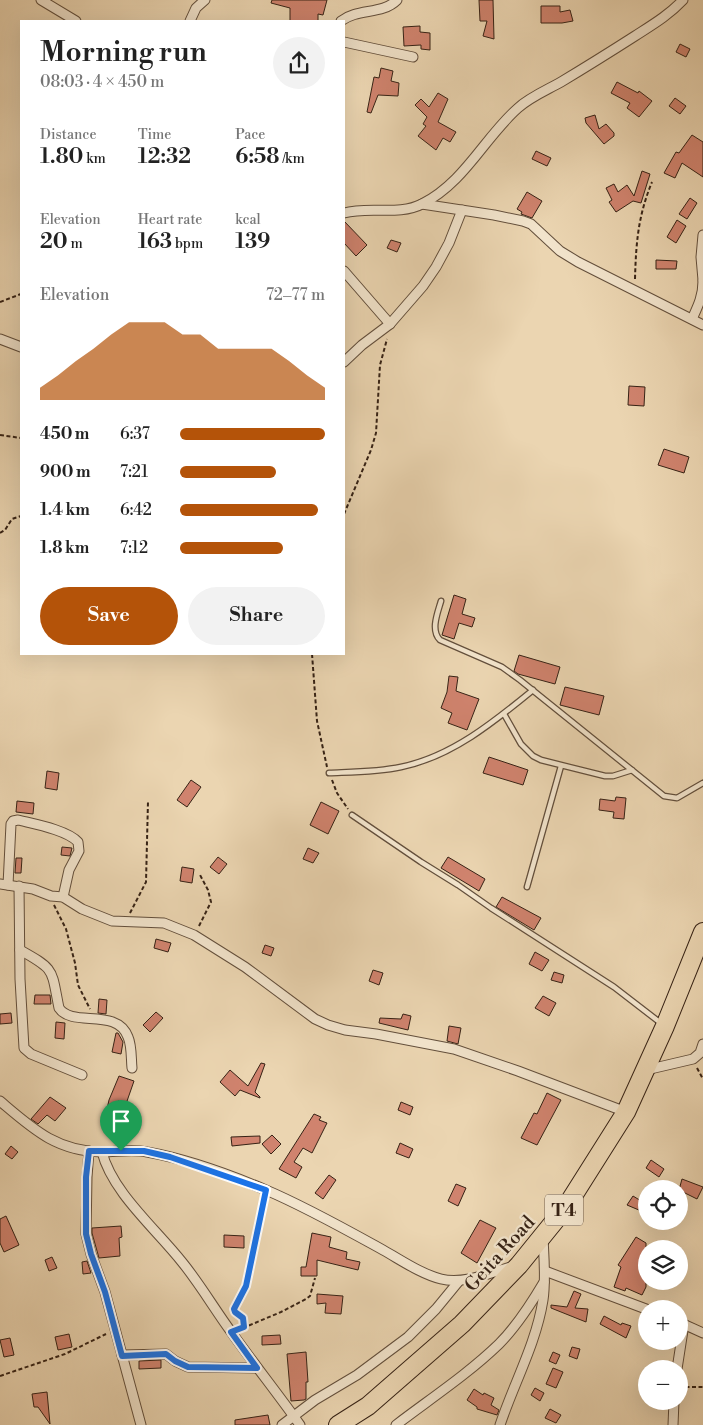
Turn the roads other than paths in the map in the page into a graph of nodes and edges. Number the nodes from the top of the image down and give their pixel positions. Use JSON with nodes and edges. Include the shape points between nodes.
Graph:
{"nodes":[{"id":1,"x":41,"y":0,"type":"edge"},
{"id":2,"x":205,"y":0,"type":"edge"},
{"id":3,"x":397,"y":0,"type":"edge"},
{"id":4,"x":683,"y":0,"type":"edge"},
{"id":5,"x":74,"y":20,"type":"edge"},
{"id":6,"x":190,"y":20,"type":"edge"},
{"id":7,"x":343,"y":20,"type":"edge"},
{"id":8,"x":345,"y":42,"type":"edge"},
{"id":9,"x":413,"y":56,"type":"dead end"},
{"id":10,"x":422,"y":204,"type":"junction"},
{"id":11,"x":462,"y":210,"type":"junction"},
{"id":12,"x":345,"y":213,"type":"edge"},
{"id":13,"x":703,"y":235,"type":"edge"},
{"id":14,"x":345,"y":272,"type":"edge"},
{"id":15,"x":703,"y":280,"type":"edge"},
{"id":16,"x":692,"y":319,"type":"junction"},
{"id":17,"x":390,"y":324,"type":"junction"},
{"id":18,"x":703,"y":325,"type":"edge"},
{"id":19,"x":0,"y":339,"type":"edge"},
{"id":20,"x":20,"y":347,"type":"edge"},
{"id":21,"x":345,"y":361,"type":"edge"},
{"id":22,"x":441,"y":601,"type":"dead end"},
{"id":23,"x":533,"y":690,"type":"junction"},
{"id":24,"x":504,"y":714,"type":"junction"},
{"id":25,"x":561,"y":766,"type":"junction"},
{"id":26,"x":632,"y":770,"type":"junction"},
{"id":27,"x":329,"y":773,"type":"road end"},
{"id":28,"x":703,"y":783,"type":"edge"},
{"id":29,"x":352,"y":815,"type":"road end"},
{"id":30,"x":4,"y":884,"type":"edge"},
{"id":31,"x":19,"y":886,"type":"junction"},
{"id":32,"x":527,"y":887,"type":"dead end"},
{"id":33,"x":64,"y":897,"type":"junction"},
{"id":34,"x":703,"y":932,"type":"edge"},
{"id":35,"x":20,"y":950,"type":"junction"},
{"id":36,"x":665,"y":1026,"type":"junction"},
{"id":37,"x":703,"y":1044,"type":"edge"},
{"id":38,"x":132,"y":1068,"type":"dead end"},
{"id":39,"x":646,"y":1070,"type":"junction"},
{"id":40,"x":82,"y":1076,"type":"dead end"},
{"id":41,"x":0,"y":1101,"type":"edge"},
{"id":42,"x":626,"y":1112,"type":"junction"},
{"id":43,"x":89,"y":1151,"type":"junction"},
{"id":44,"x":102,"y":1152,"type":"junction"},
{"id":45,"x":543,"y":1236,"type":"junction"},
{"id":46,"x":519,"y":1265,"type":"junction"},
{"id":47,"x":545,"y":1271,"type":"junction"},
{"id":48,"x":459,"y":1281,"type":"junction"},
{"id":49,"x":544,"y":1282,"type":"junction"},
{"id":50,"x":638,"y":1306,"type":"edge"},
{"id":51,"x":688,"y":1326,"type":"edge"},
{"id":52,"x":703,"y":1333,"type":"edge"},
{"id":53,"x":122,"y":1356,"type":"junction"},
{"id":54,"x":257,"y":1368,"type":"junction"},
{"id":55,"x":674,"y":1410,"type":"edge"},
{"id":56,"x":294,"y":1417,"type":"junction"},
{"id":57,"x":141,"y":1425,"type":"edge"},
{"id":58,"x":282,"y":1425,"type":"edge"},
{"id":59,"x":300,"y":1425,"type":"edge"},
{"id":60,"x":338,"y":1425,"type":"edge"},
{"id":61,"x":396,"y":1425,"type":"edge"},
{"id":62,"x":500,"y":1425,"type":"edge"},
{"id":63,"x":673,"y":1425,"type":"edge"}],
"edges":[{"from":1,"to":5,"type":"street"},
{"from":2,"to":6,"type":"street","via":[[196,8]]},
{"from":3,"to":7,"type":"street","via":[[384,9]]},
{"from":4,"to":10,"type":"street","via":[[672,12],[614,50],[521,106],[503,122],[458,177]]},
{"from":8,"to":9,"type":"street"},
{"from":10,"to":11,"type":"street"},
{"from":10,"to":12,"type":"street"},
{"from":11,"to":16,"type":"street","via":[[531,224],[578,262]]},
{"from":11,"to":17,"type":"street","via":[[436,267]]},
{"from":13,"to":15,"type":"street"},
{"from":14,"to":17,"type":"street"},
{"from":15,"to":16,"type":"street","via":[[700,302]]},
{"from":16,"to":18,"type":"street"},
{"from":17,"to":21,"type":"street"},
{"from":19,"to":20,"type":"street"},
{"from":22,"to":23,"type":"lane","via":[[435,628],[440,640],[502,667]]},
{"from":23,"to":24,"type":"lane"},
{"from":23,"to":26,"type":"lane"},
{"from":24,"to":25,"type":"lane","via":[[527,752]]},
{"from":24,"to":27,"type":"lane","via":[[449,749],[425,760],[401,767]]},
{"from":25,"to":26,"type":"lane","via":[[605,776]]},
{"from":25,"to":32,"type":"lane"},
{"from":26,"to":28,"type":"lane","via":[[664,796],[674,798]]},
{"from":29,"to":36,"type":"lane","via":[[614,987]]},
{"from":30,"to":31,"type":"street"},
{"from":30,"to":33,"type":"street","via":[[11,824],[16,820],[62,833],[78,842],[79,851],[69,870]]},
{"from":31,"to":33,"type":"street"},
{"from":31,"to":35,"type":"street"},
{"from":33,"to":42,"type":"street","via":[[103,918],[164,923],[194,935],[328,1025],[454,1048]]},
{"from":34,"to":36,"type":"highway","name":"Geita Road","number":"T4"},
{"from":35,"to":38,"type":"street","via":[[48,967],[62,1012],[111,1022],[126,1032],[130,1040]]},
{"from":35,"to":40,"type":"street","via":[[24,1048]]},
{"from":36,"to":39,"type":"highway","name":"Geita Road","number":"T4"},
{"from":37,"to":39,"type":"street","via":[[693,1060]]},
{"from":39,"to":42,"type":"highway","name":"Geita Road","number":"T4"},
{"from":41,"to":43,"type":"street","via":[[43,1136],[65,1146]]},
{"from":42,"to":45,"type":"highway","name":"Geita Road","number":"T4","via":[[566,1207]]},
{"from":43,"to":44,"type":"street"},
{"from":43,"to":53,"type":"street","via":[[86,1234]]},
{"from":44,"to":48,"type":"street","via":[[144,1151],[170,1157],[266,1190],[422,1271],[440,1279]]},
{"from":44,"to":54,"type":"street","via":[[119,1188],[183,1263]]},
{"from":45,"to":46,"type":"highway","name":"Geita Road","number":"T4"},
{"from":45,"to":47,"type":"street"},
{"from":46,"to":48,"type":"street"},
{"from":46,"to":60,"type":"highway","name":"Geita Road","number":"T4","via":[[430,1354],[368,1406]]},
{"from":47,"to":49,"type":"street"},
{"from":47,"to":50,"type":"street"},
{"from":48,"to":56,"type":"street","via":[[408,1337]]},
{"from":49,"to":61,"type":"street","via":[[527,1312],[499,1344]]},
{"from":49,"to":62,"type":"street","via":[[543,1300],[528,1355]]},
{"from":51,"to":52,"type":"street"},
{"from":53,"to":54,"type":"street","via":[[166,1354],[188,1367]]},
{"from":53,"to":57,"type":"street"},
{"from":54,"to":56,"type":"street"},
{"from":55,"to":63,"type":"street"},
{"from":56,"to":58,"type":"street"},
{"from":56,"to":59,"type":"street"}]}
